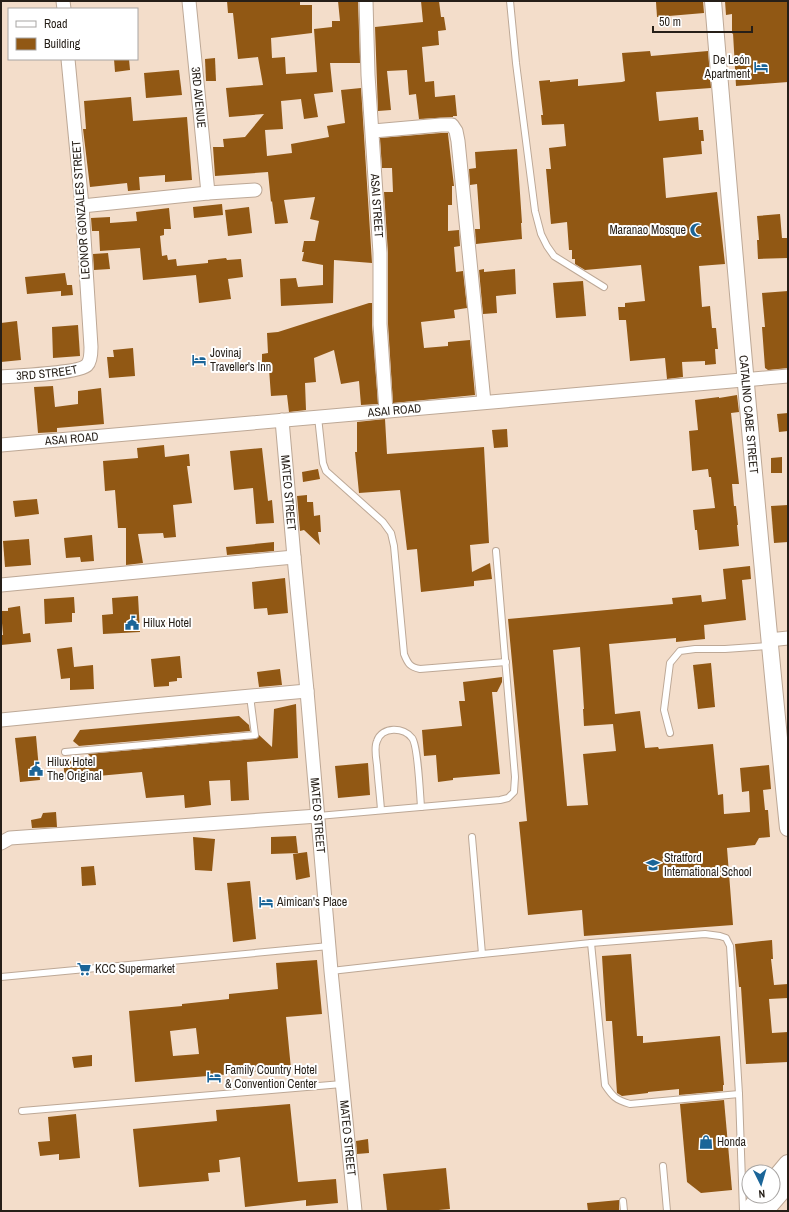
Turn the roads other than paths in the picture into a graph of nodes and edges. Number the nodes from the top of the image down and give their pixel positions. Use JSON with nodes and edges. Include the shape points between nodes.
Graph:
{"nodes":[{"id":1,"x":189,"y":1,"type":"edge"},
{"id":2,"x":366,"y":1,"type":"edge"},
{"id":3,"x":510,"y":1,"type":"edge"},
{"id":4,"x":713,"y":1,"type":"edge"},
{"id":5,"x":68,"y":60,"type":"edge"},
{"id":6,"x":373,"y":130,"type":"junction"},
{"id":7,"x":254,"y":190,"type":"dead end"},
{"id":8,"x":208,"y":193,"type":"junction"},
{"id":9,"x":82,"y":206,"type":"junction"},
{"id":10,"x":604,"y":287,"type":"dead end"},
{"id":11,"x":89,"y":361,"type":"joint"},
{"id":12,"x":788,"y":376,"type":"edge"},
{"id":13,"x":1,"y":377,"type":"edge"},
{"id":14,"x":745,"y":379,"type":"junction"},
{"id":15,"x":484,"y":402,"type":"junction"},
{"id":16,"x":386,"y":411,"type":"junction"},
{"id":17,"x":318,"y":417,"type":"junction"},
{"id":18,"x":282,"y":420,"type":"junction"},
{"id":19,"x":1,"y":444,"type":"edge"},
{"id":20,"x":496,"y":551,"type":"dead end"},
{"id":21,"x":294,"y":557,"type":"junction"},
{"id":22,"x":1,"y":585,"type":"edge"},
{"id":23,"x":788,"y":638,"type":"edge"},
{"id":24,"x":769,"y":643,"type":"junction"},
{"id":25,"x":506,"y":662,"type":"junction"},
{"id":26,"x":307,"y":692,"type":"junction"},
{"id":27,"x":250,"y":696,"type":"junction"},
{"id":28,"x":1,"y":720,"type":"edge"},
{"id":29,"x":670,"y":733,"type":"dead end"},
{"id":30,"x":65,"y":752,"type":"dead end"},
{"id":31,"x":421,"y":807,"type":"junction"},
{"id":32,"x":381,"y":810,"type":"junction"},
{"id":33,"x":318,"y":816,"type":"junction"},
{"id":34,"x":788,"y":828,"type":"edge"},
{"id":35,"x":472,"y":837,"type":"dead end"},
{"id":36,"x":1,"y":843,"type":"edge"},
{"id":37,"x":591,"y":943,"type":"junction"},
{"id":38,"x":329,"y":946,"type":"junction"},
{"id":39,"x":482,"y":954,"type":"junction"},
{"id":40,"x":331,"y":971,"type":"junction"},
{"id":41,"x":1,"y":977,"type":"edge"},
{"id":42,"x":342,"y":1084,"type":"junction"},
{"id":43,"x":739,"y":1094,"type":"junction"},
{"id":44,"x":22,"y":1111,"type":"dead end"},
{"id":45,"x":788,"y":1164,"type":"edge"},
{"id":46,"x":663,"y":1166,"type":"dead end"},
{"id":47,"x":781,"y":1176,"type":"edge"},
{"id":48,"x":623,"y":1201,"type":"dead end"},
{"id":49,"x":355,"y":1211,"type":"edge"},
{"id":50,"x":624,"y":1211,"type":"edge"},
{"id":51,"x":667,"y":1211,"type":"edge"},
{"id":52,"x":743,"y":1211,"type":"edge"}],
"edges":[{"from":1,"to":8,"type":"street","name":"3RD AVENUE"},
{"from":2,"to":6,"type":"street","name":"ASAI STREET"},
{"from":3,"to":10,"type":"lane","via":[[535,211],[541,234],[554,256]]},
{"from":4,"to":14,"type":"street","name":"CATALINO CABE STREET"},
{"from":5,"to":9,"type":"street","name":"LEONOR GONZALES STREET"},
{"from":6,"to":15,"type":"street","via":[[452,125],[456,131]]},
{"from":6,"to":16,"type":"street","name":"ASAI STREET"},
{"from":7,"to":8,"type":"street"},
{"from":8,"to":9,"type":"street"},
{"from":9,"to":11,"type":"street","name":"LEONOR GONZALES STREET","via":[[91,347]]},
{"from":11,"to":13,"type":"street","name":"3RD STREET","via":[[87,365],[75,370]]},
{"from":12,"to":14,"type":"street","name":"ASAI ROAD"},
{"from":14,"to":15,"type":"street","name":"ASAI ROAD"},
{"from":14,"to":24,"type":"street","name":"CATALINO CABE STREET"},
{"from":15,"to":16,"type":"street","name":"ASAI ROAD"},
{"from":16,"to":17,"type":"street","name":"ASAI ROAD"},
{"from":17,"to":18,"type":"street","name":"ASAI ROAD"},
{"from":17,"to":25,"type":"lane","via":[[322,463],[326,471],[383,522],[391,533],[404,654],[408,663],[413,668],[420,669]]},
{"from":18,"to":19,"type":"street","name":"ASAI ROAD"},
{"from":18,"to":21,"type":"street","name":"MATEO STREET"},
{"from":20,"to":25,"type":"lane"},
{"from":21,"to":22,"type":"street"},
{"from":21,"to":26,"type":"street","name":"MATEO STREET"},
{"from":23,"to":24,"type":"street"},
{"from":24,"to":29,"type":"lane","via":[[725,649],[680,651],[670,664],[664,710]]},
{"from":24,"to":34,"type":"street","name":"CATALINO CABE STREET"},
{"from":25,"to":31,"type":"lane","via":[[516,777],[514,792],[508,798],[500,800]]},
{"from":26,"to":27,"type":"street"},
{"from":26,"to":33,"type":"street","name":"MATEO STREET"},
{"from":27,"to":28,"type":"street"},
{"from":27,"to":30,"type":"lane","via":[[255,735]]},
{"from":31,"to":32,"type":"lane"},
{"from":31,"to":32,"type":"lane","via":[[416,748],[412,738],[403,731],[392,729],[382,733],[376,741]]},
{"from":32,"to":33,"type":"lane"},
{"from":33,"to":36,"type":"street","via":[[10,838]]},
{"from":33,"to":38,"type":"street","name":"MATEO STREET"},
{"from":35,"to":39,"type":"lane"},
{"from":37,"to":39,"type":"lane"},
{"from":37,"to":43,"type":"lane","via":[[605,1085],[611,1095],[630,1104]]},
{"from":37,"to":43,"type":"lane","via":[[705,934],[726,938],[730,946]]},
{"from":38,"to":40,"type":"street","name":"MATEO STREET"},
{"from":38,"to":41,"type":"lane"},
{"from":39,"to":40,"type":"lane"},
{"from":40,"to":42,"type":"street","name":"MATEO STREET"},
{"from":42,"to":44,"type":"lane"},
{"from":42,"to":49,"type":"street","name":"MATEO STREET"},
{"from":43,"to":52,"type":"lane"},
{"from":45,"to":47,"type":"main road"},
{"from":46,"to":51,"type":"lane"},
{"from":48,"to":50,"type":"lane"}]}
